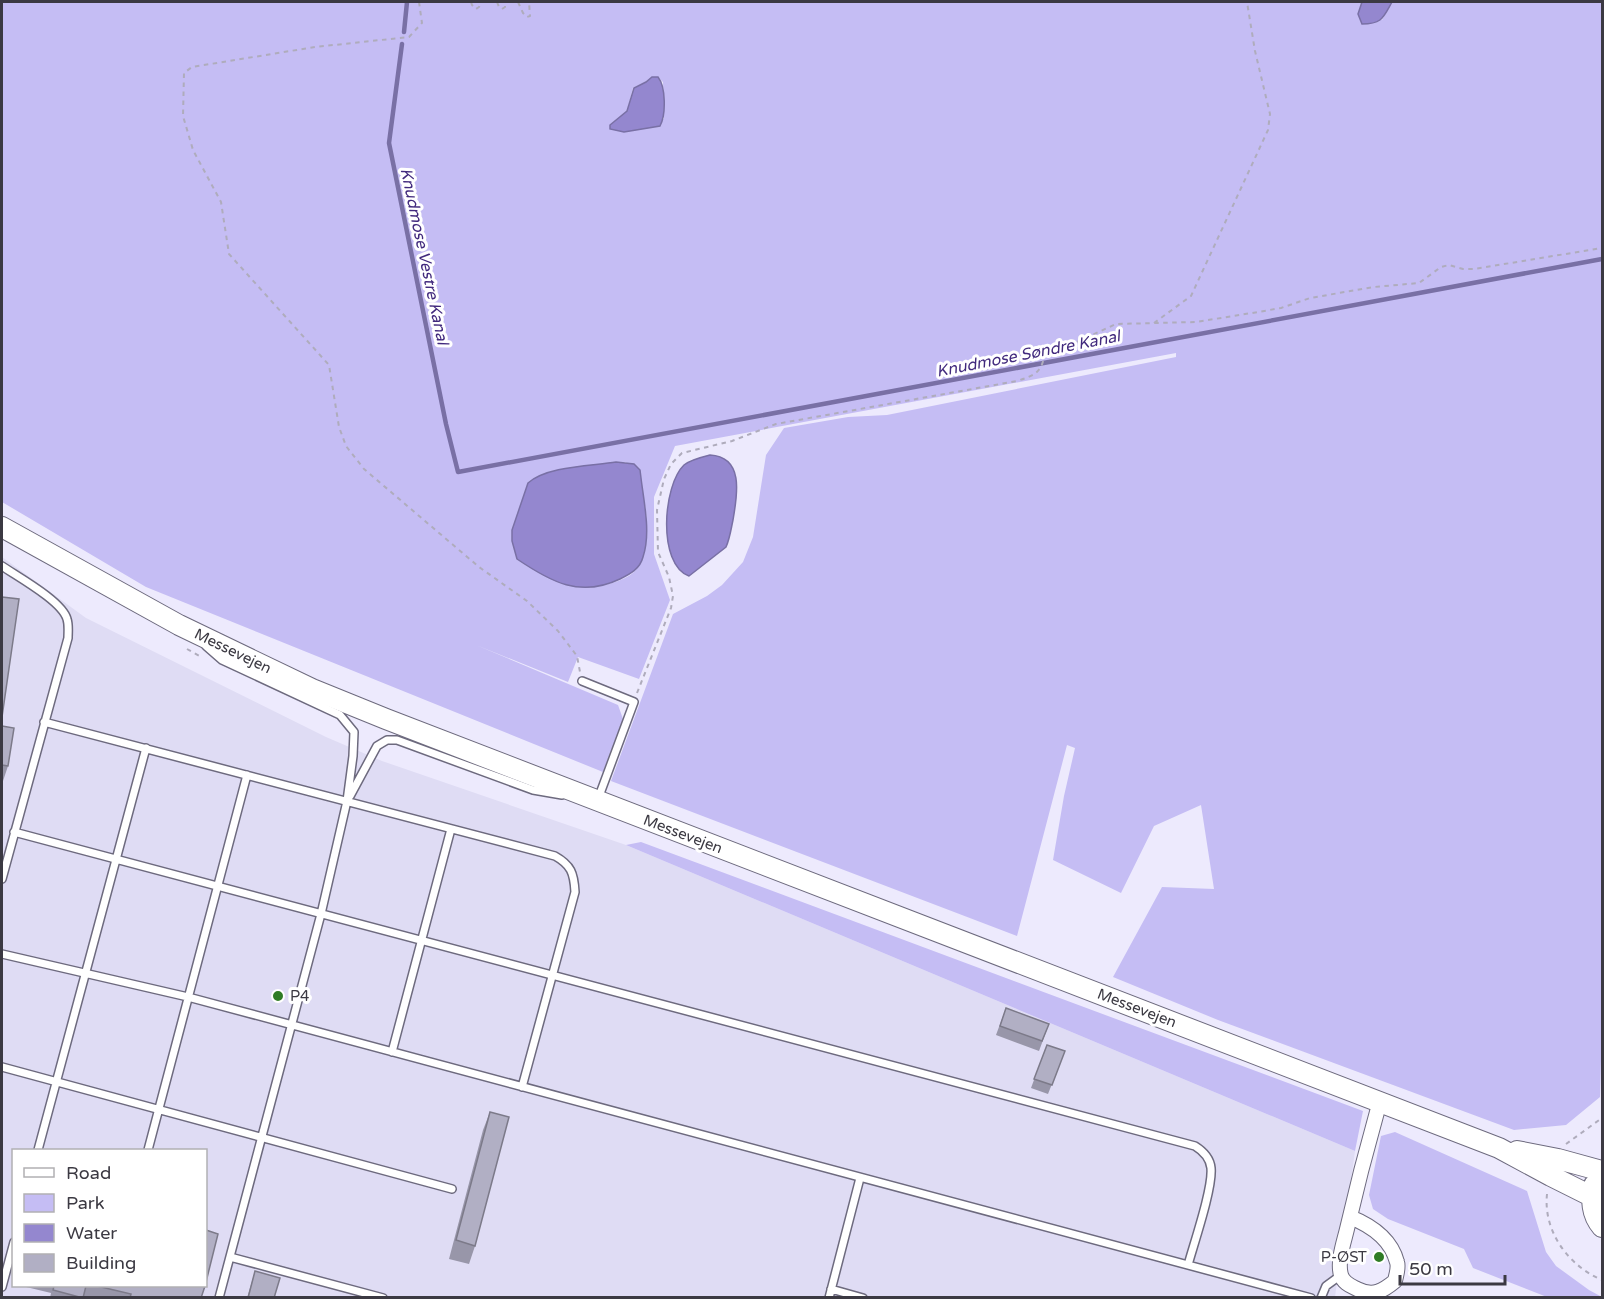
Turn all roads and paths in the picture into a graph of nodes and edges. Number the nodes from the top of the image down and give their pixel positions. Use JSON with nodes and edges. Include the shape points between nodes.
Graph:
{"nodes":[{"id":1,"x":418,"y":2,"type":"edge"},
{"id":2,"x":471,"y":2,"type":"edge"},
{"id":3,"x":481,"y":2,"type":"edge"},
{"id":4,"x":497,"y":2,"type":"edge"},
{"id":5,"x":506,"y":2,"type":"edge"},
{"id":6,"x":518,"y":2,"type":"edge"},
{"id":7,"x":530,"y":2,"type":"edge"},
{"id":8,"x":1247,"y":2,"type":"edge"},
{"id":9,"x":1602,"y":248,"type":"edge"},
{"id":10,"x":1154,"y":323,"type":"junction"},
{"id":11,"x":2,"y":527,"type":"edge"},
{"id":12,"x":2,"y":566,"type":"edge"},
{"id":13,"x":179,"y":625,"type":"junction"},
{"id":14,"x":582,"y":681,"type":"joint"},
{"id":15,"x":634,"y":702,"type":"junction"},
{"id":16,"x":44,"y":722,"type":"junction"},
{"id":17,"x":146,"y":748,"type":"junction"},
{"id":18,"x":247,"y":775,"type":"junction"},
{"id":19,"x":347,"y":801,"type":"junction"},
{"id":20,"x":597,"y":802,"type":"junction"},
{"id":21,"x":451,"y":829,"type":"junction"},
{"id":22,"x":14,"y":832,"type":"junction"},
{"id":23,"x":116,"y":859,"type":"junction"},
{"id":24,"x":2,"y":879,"type":"edge"},
{"id":25,"x":217,"y":886,"type":"junction"},
{"id":26,"x":321,"y":914,"type":"junction"},
{"id":27,"x":421,"y":941,"type":"junction"},
{"id":28,"x":2,"y":954,"type":"edge"},
{"id":29,"x":86,"y":974,"type":"junction"},
{"id":30,"x":553,"y":976,"type":"junction"},
{"id":31,"x":188,"y":998,"type":"junction"},
{"id":32,"x":291,"y":1025,"type":"junction"},
{"id":33,"x":392,"y":1052,"type":"junction"},
{"id":34,"x":2,"y":1067,"type":"edge"},
{"id":35,"x":56,"y":1082,"type":"junction"},
{"id":36,"x":522,"y":1087,"type":"junction"},
{"id":37,"x":1381,"y":1102,"type":"junction"},
{"id":38,"x":159,"y":1110,"type":"junction"},
{"id":39,"x":1602,"y":1118,"type":"edge"},
{"id":40,"x":262,"y":1137,"type":"junction"},
{"id":41,"x":1564,"y":1146,"type":"dead end"},
{"id":42,"x":1499,"y":1148,"type":"junction"},
{"id":43,"x":38,"y":1149,"type":"edge"},
{"id":44,"x":148,"y":1149,"type":"edge"},
{"id":45,"x":1602,"y":1170,"type":"edge"},
{"id":46,"x":860,"y":1178,"type":"junction"},
{"id":47,"x":1548,"y":1188,"type":"dead end"},
{"id":48,"x":452,"y":1189,"type":"dead end"},
{"id":49,"x":1592,"y":1196,"type":"junction"},
{"id":50,"x":1350,"y":1217,"type":"junction"},
{"id":51,"x":1602,"y":1227,"type":"edge"},
{"id":52,"x":12,"y":1250,"type":"edge"},
{"id":53,"x":230,"y":1257,"type":"junction"},
{"id":54,"x":1188,"y":1265,"type":"junction"},
{"id":55,"x":1341,"y":1275,"type":"junction"},
{"id":56,"x":1602,"y":1280,"type":"edge"},
{"id":57,"x":2,"y":1287,"type":"edge"},
{"id":58,"x":831,"y":1289,"type":"junction"},
{"id":59,"x":219,"y":1298,"type":"edge"},
{"id":60,"x":383,"y":1298,"type":"edge"},
{"id":61,"x":829,"y":1298,"type":"edge"},
{"id":62,"x":863,"y":1298,"type":"edge"},
{"id":63,"x":1311,"y":1298,"type":"edge"},
{"id":64,"x":1322,"y":1298,"type":"edge"}],
"edges":[{"from":1,"to":14,"type":"path","via":[[422,23],[409,36],[192,67],[184,73],[183,116],[193,150],[221,202],[229,254],[329,365],[346,446],[364,469],[479,567],[527,601],[558,631],[577,656]]},
{"from":2,"to":3,"type":"path","via":[[476,9]]},
{"from":4,"to":5,"type":"path","via":[[502,9]]},
{"from":6,"to":7,"type":"path","via":[[527,17]]},
{"from":8,"to":10,"type":"path","via":[[1270,114],[1268,130],[1191,296]]},
{"from":9,"to":10,"type":"path","via":[[1474,269],[1449,265],[1419,283],[1310,298],[1281,308],[1196,322]]},
{"from":10,"to":15,"type":"path","via":[[1116,324],[1044,357],[1037,374],[1017,381],[776,424],[732,441],[682,453],[670,464],[657,510],[658,552],[669,577],[671,608]]},
{"from":11,"to":13,"type":"main road","name":"Messevejen"},
{"from":12,"to":16,"type":"lane","via":[[59,606],[68,620],[68,638]]},
{"from":13,"to":19,"type":"lane","via":[[222,660],[340,715],[350,725],[354,732],[354,756]]},
{"from":13,"to":20,"type":"main road","name":"Messevejen","via":[[323,693]]},
{"from":14,"to":15,"type":"lane"},
{"from":15,"to":20,"type":"lane"},
{"from":16,"to":17,"type":"lane"},
{"from":16,"to":22,"type":"lane"},
{"from":17,"to":18,"type":"lane"},
{"from":17,"to":23,"type":"lane"},
{"from":18,"to":19,"type":"lane"},
{"from":18,"to":25,"type":"lane"},
{"from":19,"to":20,"type":"lane","via":[[377,746],[397,740],[533,790]]},
{"from":19,"to":21,"type":"lane"},
{"from":19,"to":26,"type":"lane"},
{"from":20,"to":37,"type":"main road","name":"Messevejen"},
{"from":21,"to":27,"type":"lane"},
{"from":21,"to":30,"type":"lane","via":[[555,856],[572,869],[575,892]]},
{"from":22,"to":23,"type":"lane"},
{"from":22,"to":24,"type":"lane"},
{"from":23,"to":25,"type":"lane"},
{"from":23,"to":29,"type":"lane"},
{"from":25,"to":26,"type":"lane"},
{"from":25,"to":31,"type":"lane"},
{"from":26,"to":27,"type":"lane"},
{"from":26,"to":32,"type":"lane"},
{"from":27,"to":30,"type":"lane"},
{"from":27,"to":33,"type":"lane"},
{"from":28,"to":29,"type":"lane"},
{"from":29,"to":31,"type":"lane"},
{"from":29,"to":35,"type":"lane"},
{"from":30,"to":36,"type":"lane"},
{"from":30,"to":54,"type":"lane","via":[[1195,1146],[1209,1160],[1211,1180]]},
{"from":31,"to":32,"type":"lane"},
{"from":31,"to":38,"type":"lane"},
{"from":32,"to":33,"type":"lane"},
{"from":32,"to":40,"type":"lane"},
{"from":33,"to":36,"type":"lane"},
{"from":34,"to":35,"type":"lane"},
{"from":35,"to":38,"type":"lane"},
{"from":35,"to":43,"type":"lane"},
{"from":36,"to":46,"type":"lane"},
{"from":37,"to":42,"type":"main road","name":"Messevejen"},
{"from":37,"to":50,"type":"street"},
{"from":38,"to":40,"type":"lane"},
{"from":38,"to":44,"type":"lane"},
{"from":39,"to":41,"type":"path"},
{"from":40,"to":48,"type":"lane"},
{"from":40,"to":53,"type":"lane"},
{"from":42,"to":45,"type":"main road","name":"Messevejen"},
{"from":42,"to":49,"type":"main road","name":"Messevejen"},
{"from":45,"to":49,"type":"main road"},
{"from":46,"to":54,"type":"lane"},
{"from":46,"to":58,"type":"lane"},
{"from":47,"to":56,"type":"path","via":[[1549,1221],[1558,1243],[1584,1270]]},
{"from":49,"to":51,"type":"main road","via":[[1593,1209]]},
{"from":50,"to":55,"type":"street"},
{"from":50,"to":55,"type":"street","via":[[1374,1229],[1388,1243],[1398,1264],[1395,1281],[1381,1292],[1362,1292],[1347,1284]]},
{"from":52,"to":57,"type":"lane"},
{"from":53,"to":59,"type":"lane"},
{"from":53,"to":60,"type":"lane"},
{"from":54,"to":63,"type":"lane"},
{"from":55,"to":64,"type":"lane","via":[[1326,1286]]},
{"from":58,"to":61,"type":"lane"},
{"from":58,"to":62,"type":"lane"}]}
